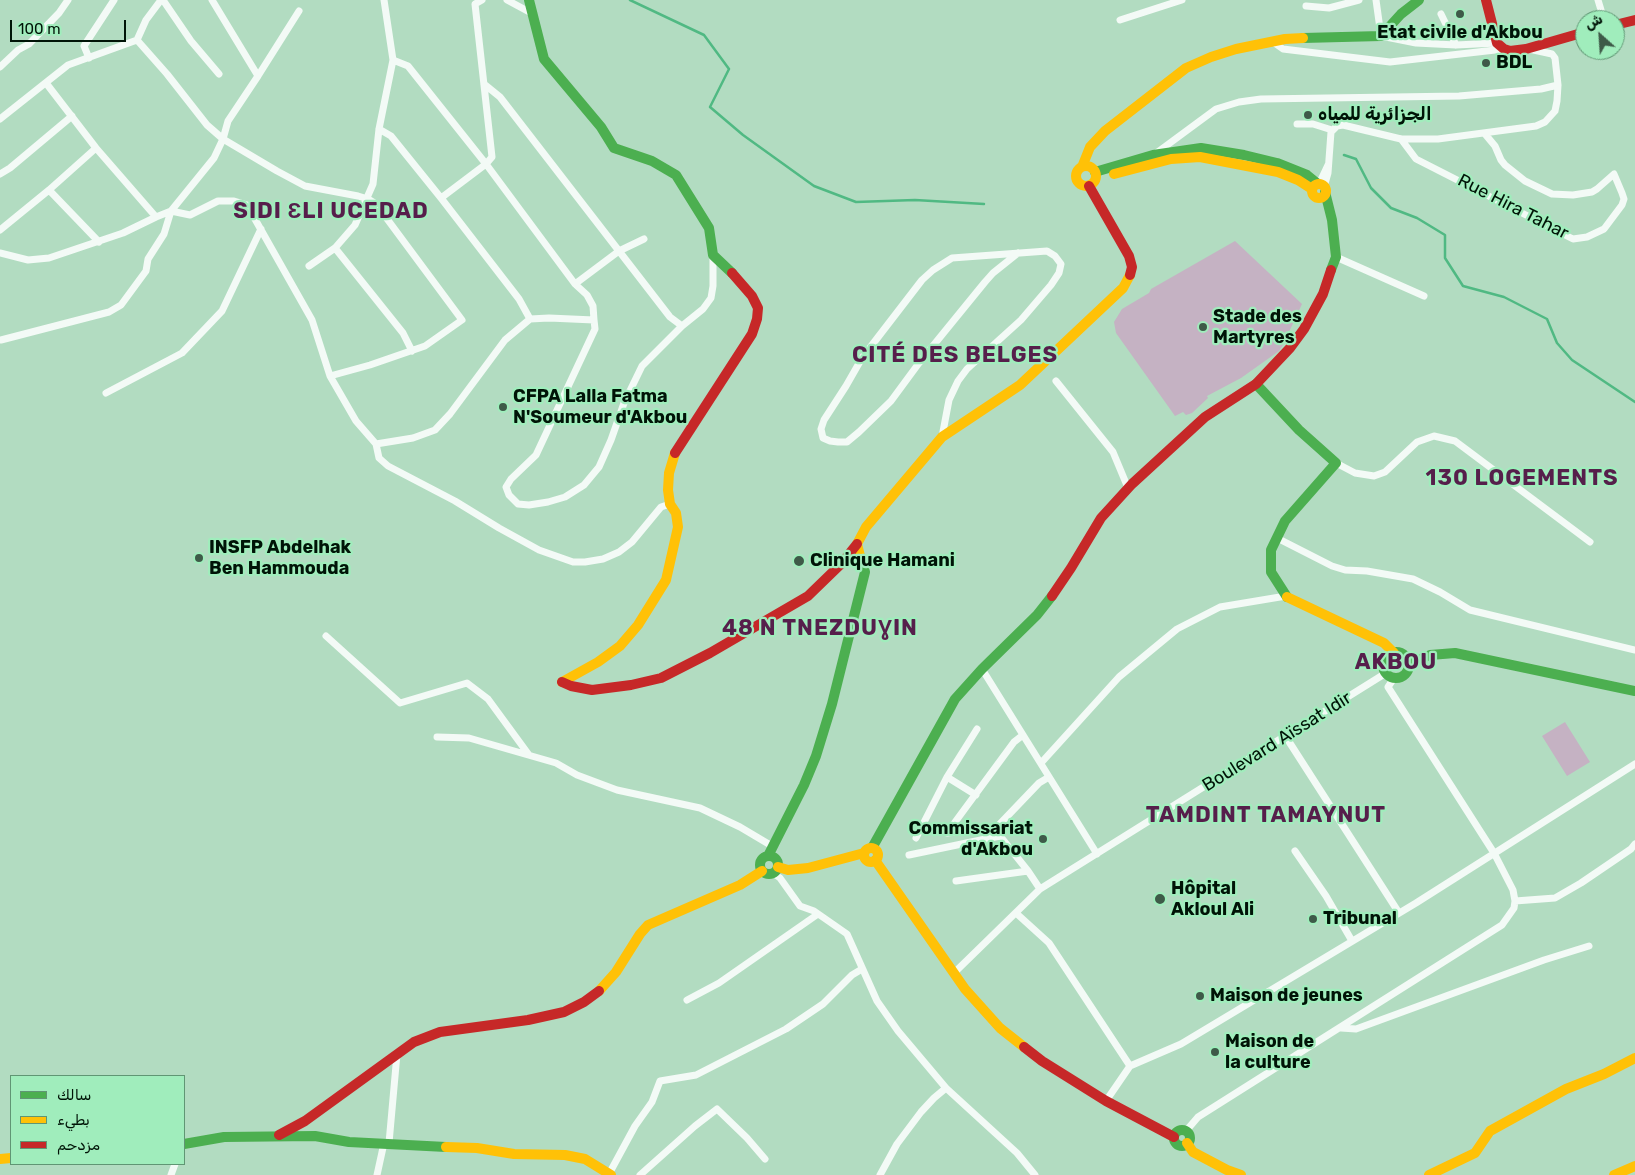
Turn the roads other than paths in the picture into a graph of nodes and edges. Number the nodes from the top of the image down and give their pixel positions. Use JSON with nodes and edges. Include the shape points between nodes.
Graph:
{"nodes":[{"id":1,"x":68,"y":0,"type":"edge"},
{"id":2,"x":114,"y":0,"type":"edge"},
{"id":3,"x":162,"y":0,"type":"edge"},
{"id":4,"x":212,"y":0,"type":"edge"},
{"id":5,"x":384,"y":0,"type":"edge"},
{"id":6,"x":482,"y":0,"type":"edge"},
{"id":7,"x":507,"y":0,"type":"edge"},
{"id":8,"x":529,"y":0,"type":"edge"},
{"id":9,"x":1182,"y":0,"type":"edge"},
{"id":10,"x":1359,"y":0,"type":"edge"},
{"id":11,"x":1376,"y":0,"type":"edge"},
{"id":12,"x":1420,"y":0,"type":"edge"},
{"id":13,"x":1486,"y":0,"type":"edge"},
{"id":14,"x":1306,"y":6,"type":"dead end"},
{"id":15,"x":299,"y":11,"type":"dead end"},
{"id":16,"x":533,"y":14,"type":"junction"},
{"id":17,"x":1441,"y":14,"type":"dead end"},
{"id":18,"x":1120,"y":20,"type":"dead end"},
{"id":19,"x":1575,"y":35,"type":"edge"},
{"id":20,"x":1381,"y":36,"type":"junction"},
{"id":21,"x":137,"y":40,"type":"junction"},
{"id":22,"x":1273,"y":42,"type":"junction"},
{"id":23,"x":1456,"y":45,"type":"junction"},
{"id":24,"x":1500,"y":46,"type":"junction"},
{"id":25,"x":1526,"y":49,"type":"junction"},
{"id":26,"x":89,"y":58,"type":"junction"},
{"id":27,"x":393,"y":60,"type":"junction"},
{"id":28,"x":0,"y":67,"type":"edge"},
{"id":29,"x":219,"y":74,"type":"dead end"},
{"id":30,"x":258,"y":76,"type":"junction"},
{"id":31,"x":46,"y":83,"type":"junction"},
{"id":32,"x":484,"y":84,"type":"junction"},
{"id":33,"x":1558,"y":85,"type":"junction"},
{"id":34,"x":72,"y":116,"type":"junction"},
{"id":35,"x":0,"y":119,"type":"edge"},
{"id":36,"x":1297,"y":124,"type":"dead end"},
{"id":37,"x":379,"y":129,"type":"junction"},
{"id":38,"x":1332,"y":130,"type":"junction"},
{"id":39,"x":1485,"y":134,"type":"junction"},
{"id":40,"x":223,"y":139,"type":"junction"},
{"id":41,"x":1402,"y":139,"type":"junction"},
{"id":42,"x":96,"y":148,"type":"junction"},
{"id":43,"x":1153,"y":155,"type":"junction"},
{"id":44,"x":486,"y":164,"type":"junction"},
{"id":45,"x":1082,"y":167,"type":"junction"},
{"id":46,"x":0,"y":174,"type":"edge"},
{"id":47,"x":1093,"y":179,"type":"junction"},
{"id":48,"x":1319,"y":189,"type":"junction"},
{"id":49,"x":49,"y":190,"type":"junction"},
{"id":50,"x":441,"y":198,"type":"junction"},
{"id":51,"x":368,"y":199,"type":"junction"},
{"id":52,"x":171,"y":211,"type":"junction"},
{"id":53,"x":156,"y":217,"type":"junction"},
{"id":54,"x":261,"y":229,"type":"junction"},
{"id":55,"x":0,"y":230,"type":"edge"},
{"id":56,"x":644,"y":239,"type":"dead end"},
{"id":57,"x":99,"y":242,"type":"junction"},
{"id":58,"x":335,"y":248,"type":"junction"},
{"id":59,"x":620,"y":251,"type":"junction"},
{"id":60,"x":0,"y":253,"type":"edge"},
{"id":61,"x":1018,"y":253,"type":"junction"},
{"id":62,"x":713,"y":256,"type":"junction"},
{"id":63,"x":1336,"y":257,"type":"junction"},
{"id":64,"x":309,"y":266,"type":"dead end"},
{"id":65,"x":575,"y":284,"type":"junction"},
{"id":66,"x":1424,"y":296,"type":"dead end"},
{"id":67,"x":530,"y":319,"type":"junction"},
{"id":68,"x":594,"y":320,"type":"junction"},
{"id":69,"x":682,"y":326,"type":"junction"},
{"id":70,"x":1,"y":340,"type":"edge"},
{"id":71,"x":412,"y":351,"type":"junction"},
{"id":72,"x":330,"y":376,"type":"junction"},
{"id":73,"x":1056,"y":381,"type":"dead end"},
{"id":74,"x":1256,"y":384,"type":"junction"},
{"id":75,"x":106,"y":393,"type":"dead end"},
{"id":76,"x":942,"y":437,"type":"junction"},
{"id":77,"x":376,"y":444,"type":"junction"},
{"id":78,"x":1336,"y":463,"type":"junction"},
{"id":79,"x":1128,"y":488,"type":"junction"},
{"id":80,"x":670,"y":504,"type":"junction"},
{"id":81,"x":1277,"y":538,"type":"junction"},
{"id":82,"x":1590,"y":542,"type":"dead end"},
{"id":83,"x":857,"y":544,"type":"junction"},
{"id":84,"x":1286,"y":596,"type":"junction"},
{"id":85,"x":326,"y":636,"type":"dead end"},
{"id":86,"x":1635,"y":650,"type":"edge"},
{"id":87,"x":1394,"y":652,"type":"junction"},
{"id":88,"x":1409,"y":664,"type":"junction"},
{"id":89,"x":982,"y":669,"type":"junction"},
{"id":90,"x":1390,"y":676,"type":"junction"},
{"id":91,"x":1635,"y":691,"type":"edge"},
{"id":92,"x":977,"y":729,"type":"dead end"},
{"id":93,"x":1023,"y":735,"type":"junction"},
{"id":94,"x":437,"y":737,"type":"dead end"},
{"id":95,"x":1286,"y":737,"type":"junction"},
{"id":96,"x":529,"y":755,"type":"junction"},
{"id":97,"x":1041,"y":763,"type":"junction"},
{"id":98,"x":1635,"y":764,"type":"edge"},
{"id":99,"x":946,"y":777,"type":"junction"},
{"id":100,"x":1049,"y":777,"type":"junction"},
{"id":101,"x":976,"y":795,"type":"junction"},
{"id":102,"x":916,"y":838,"type":"dead end"},
{"id":103,"x":1635,"y":844,"type":"edge"},
{"id":104,"x":772,"y":846,"type":"junction"},
{"id":105,"x":868,"y":850,"type":"junction"},
{"id":106,"x":1295,"y":852,"type":"dead end"},
{"id":107,"x":1494,"y":853,"type":"junction"},
{"id":108,"x":1096,"y":854,"type":"junction"},
{"id":109,"x":909,"y":855,"type":"dead end"},
{"id":110,"x":768,"y":856,"type":"junction"},
{"id":111,"x":776,"y":870,"type":"junction"},
{"id":112,"x":762,"y":871,"type":"junction"},
{"id":113,"x":1028,"y":871,"type":"junction"},
{"id":114,"x":956,"y":881,"type":"dead end"},
{"id":115,"x":1040,"y":889,"type":"junction"},
{"id":116,"x":1515,"y":901,"type":"junction"},
{"id":117,"x":1016,"y":912,"type":"junction"},
{"id":118,"x":1399,"y":913,"type":"junction"},
{"id":119,"x":818,"y":914,"type":"junction"},
{"id":120,"x":1352,"y":941,"type":"junction"},
{"id":121,"x":1589,"y":946,"type":"dead end"},
{"id":122,"x":862,"y":969,"type":"junction"},
{"id":123,"x":954,"y":973,"type":"junction"},
{"id":124,"x":688,"y":1000,"type":"dead end"},
{"id":125,"x":1340,"y":1028,"type":"junction"},
{"id":126,"x":397,"y":1054,"type":"junction"},
{"id":127,"x":1635,"y":1058,"type":"edge"},
{"id":128,"x":1130,"y":1066,"type":"junction"},
{"id":129,"x":946,"y":1088,"type":"junction"},
{"id":130,"x":1106,"y":1100,"type":"junction"},
{"id":131,"x":1186,"y":1131,"type":"junction"},
{"id":132,"x":279,"y":1135,"type":"junction"},
{"id":133,"x":1174,"y":1137,"type":"junction"},
{"id":134,"x":387,"y":1143,"type":"junction"},
{"id":135,"x":1187,"y":1143,"type":"junction"},
{"id":136,"x":185,"y":1144,"type":"edge"},
{"id":137,"x":765,"y":1160,"type":"dead end"},
{"id":138,"x":1635,"y":1166,"type":"edge"},
{"id":139,"x":377,"y":1175,"type":"edge"},
{"id":140,"x":610,"y":1175,"type":"edge"},
{"id":141,"x":640,"y":1175,"type":"edge"},
{"id":142,"x":880,"y":1175,"type":"edge"},
{"id":143,"x":1035,"y":1175,"type":"edge"},
{"id":144,"x":1242,"y":1175,"type":"edge"},
{"id":145,"x":1429,"y":1175,"type":"edge"},
{"id":146,"x":1614,"y":1175,"type":"edge"}],
"edges":[{"from":1,"to":28,"type":"street","via":[[29,44]]},
{"from":2,"to":26,"type":"street","via":[[84,46]]},
{"from":3,"to":21,"type":"street","via":[[146,20]]},
{"from":3,"to":29,"type":"street"},
{"from":4,"to":30,"type":"street"},
{"from":5,"to":27,"type":"street"},
{"from":6,"to":32,"type":"street","via":[[475,4]]},
{"from":7,"to":16,"type":"street"},
{"from":8,"to":16,"type":"street"},
{"from":9,"to":18,"type":"street"},
{"from":10,"to":14,"type":"street","via":[[1329,8]]},
{"from":11,"to":20,"type":"street"},
{"from":12,"to":20,"type":"street","via":[[1401,14]]},
{"from":13,"to":24,"type":"street"},
{"from":15,"to":30,"type":"street"},
{"from":16,"to":62,"type":"street","via":[[544,59],[601,127],[614,148],[652,161],[676,174],[709,228]]},
{"from":17,"to":23,"type":"street"},
{"from":19,"to":25,"type":"street"},
{"from":20,"to":22,"type":"street"},
{"from":20,"to":23,"type":"street","via":[[1416,43]]},
{"from":21,"to":26,"type":"street"},
{"from":21,"to":40,"type":"street","via":[[207,125]]},
{"from":22,"to":24,"type":"street","via":[[1283,49],[1390,62]]},
{"from":22,"to":45,"type":"street","via":[[1236,49],[1186,68],[1105,131],[1090,147]]},
{"from":23,"to":24,"type":"street"},
{"from":24,"to":25,"type":"street","via":[[1510,51]]},
{"from":25,"to":33,"type":"street","via":[[1552,54]]},
{"from":26,"to":31,"type":"street","via":[[68,65]]},
{"from":27,"to":37,"type":"street"},
{"from":27,"to":44,"type":"street","via":[[408,66]]},
{"from":30,"to":40,"type":"street","via":[[228,121]]},
{"from":31,"to":34,"type":"street"},
{"from":31,"to":35,"type":"street"},
{"from":32,"to":44,"type":"street","via":[[492,157]]},
{"from":32,"to":59,"type":"street","via":[[500,97]]},
{"from":33,"to":39,"type":"street","via":[[1554,111],[1545,122]]},
{"from":33,"to":43,"type":"street","via":[[1459,96],[1261,98],[1216,110]]},
{"from":34,"to":42,"type":"street"},
{"from":34,"to":46,"type":"street"},
{"from":36,"to":38,"type":"street","via":[[1313,124]]},
{"from":37,"to":50,"type":"street","via":[[391,136]]},
{"from":37,"to":51,"type":"street","via":[[373,184]]},
{"from":38,"to":41,"type":"street","via":[[1343,125]]},
{"from":38,"to":48,"type":"street","via":[[1327,178]]},
{"from":39,"to":41,"type":"street","via":[[1438,140]]},
{"from":39,"to":41,"type":"street","name":"Rue Hira Tahar","via":[[1505,165],[1525,181],[1552,194],[1592,192],[1614,174],[1624,199],[1618,213],[1604,229],[1573,239],[1416,159]]},
{"from":40,"to":51,"type":"street","via":[[305,186]]},
{"from":40,"to":52,"type":"street","via":[[214,158]]},
{"from":42,"to":49,"type":"street"},
{"from":42,"to":53,"type":"street"},
{"from":43,"to":47,"type":"street"},
{"from":43,"to":48,"type":"street","via":[[1186,149],[1211,149],[1277,163],[1307,175]]},
{"from":44,"to":50,"type":"street"},
{"from":44,"to":65,"type":"street"},
{"from":45,"to":47,"type":"street","via":[[1089,167]]},
{"from":45,"to":47,"type":"street","via":[[1077,172],[1079,184]]},
{"from":47,"to":48,"type":"street","via":[[1171,159],[1200,157],[1278,172]]},
{"from":47,"to":76,"type":"street","via":[[1129,256],[1132,266],[1129,278],[1123,288],[1020,385]]},
{"from":48,"to":63,"type":"street","via":[[1334,229]]},
{"from":49,"to":55,"type":"street"},
{"from":49,"to":57,"type":"street"},
{"from":50,"to":67,"type":"street","via":[[519,299]]},
{"from":51,"to":58,"type":"street","via":[[355,225]]},
{"from":51,"to":71,"type":"street","via":[[376,204],[462,320],[426,346]]},
{"from":52,"to":53,"type":"street"},
{"from":52,"to":54,"type":"street","via":[[190,215],[218,202],[234,201],[247,205]]},
{"from":52,"to":70,"type":"street","via":[[164,234],[148,259],[146,271],[120,305],[109,312]]},
{"from":53,"to":57,"type":"street"},
{"from":54,"to":72,"type":"street","via":[[312,320]]},
{"from":54,"to":75,"type":"street","via":[[222,312],[182,353]]},
{"from":56,"to":59,"type":"street"},
{"from":57,"to":60,"type":"street","via":[[49,258],[28,260]]},
{"from":58,"to":64,"type":"street"},
{"from":58,"to":71,"type":"street","via":[[403,333]]},
{"from":59,"to":65,"type":"street"},
{"from":59,"to":69,"type":"street","via":[[670,317]]},
{"from":61,"to":61,"type":"street","via":[[952,258],[922,280],[862,358],[824,420],[823,438],[830,442],[847,442],[859,432],[891,401],[984,282]]},
{"from":61,"to":76,"type":"street","via":[[1047,251],[1061,264],[1059,273],[1021,320],[958,381],[949,400]]},
{"from":62,"to":69,"type":"street","via":[[711,298],[704,309]]},
{"from":62,"to":80,"type":"street","via":[[752,296],[758,308],[757,319],[752,334],[675,453],[669,473]]},
{"from":63,"to":66,"type":"street"},
{"from":63,"to":74,"type":"street","via":[[1323,294],[1304,328]]},
{"from":65,"to":68,"type":"street","via":[[593,306]]},
{"from":67,"to":68,"type":"street"},
{"from":67,"to":77,"type":"street","via":[[505,340],[435,430],[413,438]]},
{"from":68,"to":69,"type":"street","via":[[595,329],[536,455],[506,487],[518,504],[548,502],[565,497],[584,485],[599,467],[642,366]]},
{"from":71,"to":72,"type":"street"},
{"from":72,"to":77,"type":"street","via":[[356,421]]},
{"from":73,"to":79,"type":"street","via":[[1113,452]]},
{"from":74,"to":78,"type":"street","via":[[1299,430]]},
{"from":74,"to":79,"type":"street","via":[[1204,417]]},
{"from":76,"to":83,"type":"street","via":[[866,527]]},
{"from":77,"to":80,"type":"street","via":[[379,458],[388,466],[539,550],[573,562],[603,559],[619,552],[632,542],[661,507]]},
{"from":78,"to":81,"type":"street","via":[[1285,521]]},
{"from":78,"to":82,"type":"street","via":[[1355,473],[1374,476],[1385,472],[1416,442],[1434,436],[1455,441]]},
{"from":79,"to":89,"type":"street","via":[[1101,518],[1037,615]]},
{"from":80,"to":83,"type":"street","via":[[676,513],[678,526],[666,580],[655,600],[620,646],[562,682],[592,690],[661,678],[808,596]]},
{"from":81,"to":84,"type":"street","via":[[1270,550],[1271,572]]},
{"from":81,"to":86,"type":"street","via":[[1345,570],[1414,579],[1470,610]]},
{"from":83,"to":104,"type":"street","via":[[865,572],[832,704],[804,785]]},
{"from":84,"to":87,"type":"street","via":[[1384,643]]},
{"from":84,"to":97,"type":"street","via":[[1220,607],[1177,629],[1119,677]]},
{"from":85,"to":96,"type":"street","via":[[400,703],[467,683],[488,699]]},
{"from":87,"to":88,"type":"street","via":[[1407,658]]},
{"from":87,"to":90,"type":"street","via":[[1385,659],[1384,666]]},
{"from":88,"to":90,"type":"street","via":[[1401,677]]},
{"from":88,"to":91,"type":"street","via":[[1430,655],[1455,653]]},
{"from":89,"to":93,"type":"street"},
{"from":89,"to":105,"type":"street","via":[[956,698]]},
{"from":90,"to":95,"type":"street","name":"Boulevard Aïssat Idir","via":[[1377,678]]},
{"from":90,"to":107,"type":"street","via":[[1388,688]]},
{"from":92,"to":99,"type":"street"},
{"from":93,"to":97,"type":"street"},
{"from":93,"to":101,"type":"street","via":[[1014,742]]},
{"from":94,"to":96,"type":"street","via":[[469,738]]},
{"from":95,"to":108,"type":"street","name":"Boulevard Aïssat Idir"},
{"from":95,"to":118,"type":"street"},
{"from":96,"to":104,"type":"street","via":[[556,763],[617,790],[700,808]]},
{"from":97,"to":100,"type":"street"},
{"from":98,"to":107,"type":"street"},
{"from":99,"to":101,"type":"street"},
{"from":99,"to":102,"type":"street"},
{"from":100,"to":101,"type":"street","via":[[1039,783],[996,828],[947,834]]},
{"from":100,"to":108,"type":"street"},
{"from":103,"to":116,"type":"street","via":[[1582,883],[1555,898]]},
{"from":104,"to":110,"type":"street"},
{"from":105,"to":111,"type":"street","via":[[808,868]]},
{"from":105,"to":123,"type":"street","via":[[877,850],[875,860]]},
{"from":106,"to":120,"type":"street"},
{"from":107,"to":116,"type":"street"},
{"from":107,"to":118,"type":"street"},
{"from":108,"to":115,"type":"street","name":"Boulevard Aïssat Idir"},
{"from":109,"to":113,"type":"street","via":[[1000,836]]},
{"from":110,"to":111,"type":"street","via":[[777,860]]},
{"from":110,"to":112,"type":"street","via":[[760,864]]},
{"from":111,"to":112,"type":"street","via":[[768,874]]},
{"from":111,"to":119,"type":"street","via":[[800,906]]},
{"from":112,"to":126,"type":"street","via":[[740,885],[648,925],[616,972],[584,1002],[564,1012],[528,1020],[440,1032],[414,1042]]},
{"from":113,"to":114,"type":"street"},
{"from":113,"to":115,"type":"street"},
{"from":115,"to":117,"type":"street","name":"Boulevard Aïssat Idir"},
{"from":116,"to":125,"type":"street","via":[[1502,925]]},
{"from":117,"to":123,"type":"street","name":"Boulevard Aïssat Idir"},
{"from":117,"to":128,"type":"street","via":[[1049,943]]},
{"from":118,"to":120,"type":"street"},
{"from":119,"to":122,"type":"street","via":[[847,934]]},
{"from":119,"to":124,"type":"street"},
{"from":120,"to":128,"type":"street","via":[[1180,1044]]},
{"from":121,"to":125,"type":"street","via":[[1356,1029]]},
{"from":122,"to":129,"type":"street","via":[[877,1001],[898,1031]]},
{"from":122,"to":140,"type":"street","via":[[823,1004],[786,1029],[696,1075],[660,1081],[652,1102],[635,1126]]},
{"from":123,"to":130,"type":"street","via":[[1000,1028],[1042,1061]]},
{"from":125,"to":131,"type":"street","via":[[1198,1117]]},
{"from":126,"to":132,"type":"street","via":[[305,1121]]},
{"from":126,"to":134,"type":"street"},
{"from":127,"to":145,"type":"street","via":[[1566,1089],[1490,1131],[1475,1153]]},
{"from":128,"to":130,"type":"street"},
{"from":129,"to":142,"type":"street","via":[[921,1112],[897,1144]]},
{"from":129,"to":143,"type":"street","via":[[1017,1153]]},
{"from":130,"to":133,"type":"street"},
{"from":131,"to":133,"type":"street","via":[[1179,1131]]},
{"from":131,"to":135,"type":"street","via":[[1189,1136]]},
{"from":132,"to":134,"type":"street"},
{"from":132,"to":136,"type":"street","via":[[224,1137]]},
{"from":133,"to":135,"type":"street","via":[[1177,1144],[1183,1146]]},
{"from":134,"to":139,"type":"street"},
{"from":134,"to":140,"type":"street","via":[[565,1155],[585,1160]]},
{"from":135,"to":144,"type":"street","via":[[1193,1152]]},
{"from":137,"to":141,"type":"street","via":[[717,1109]]},
{"from":138,"to":146,"type":"street"}]}
